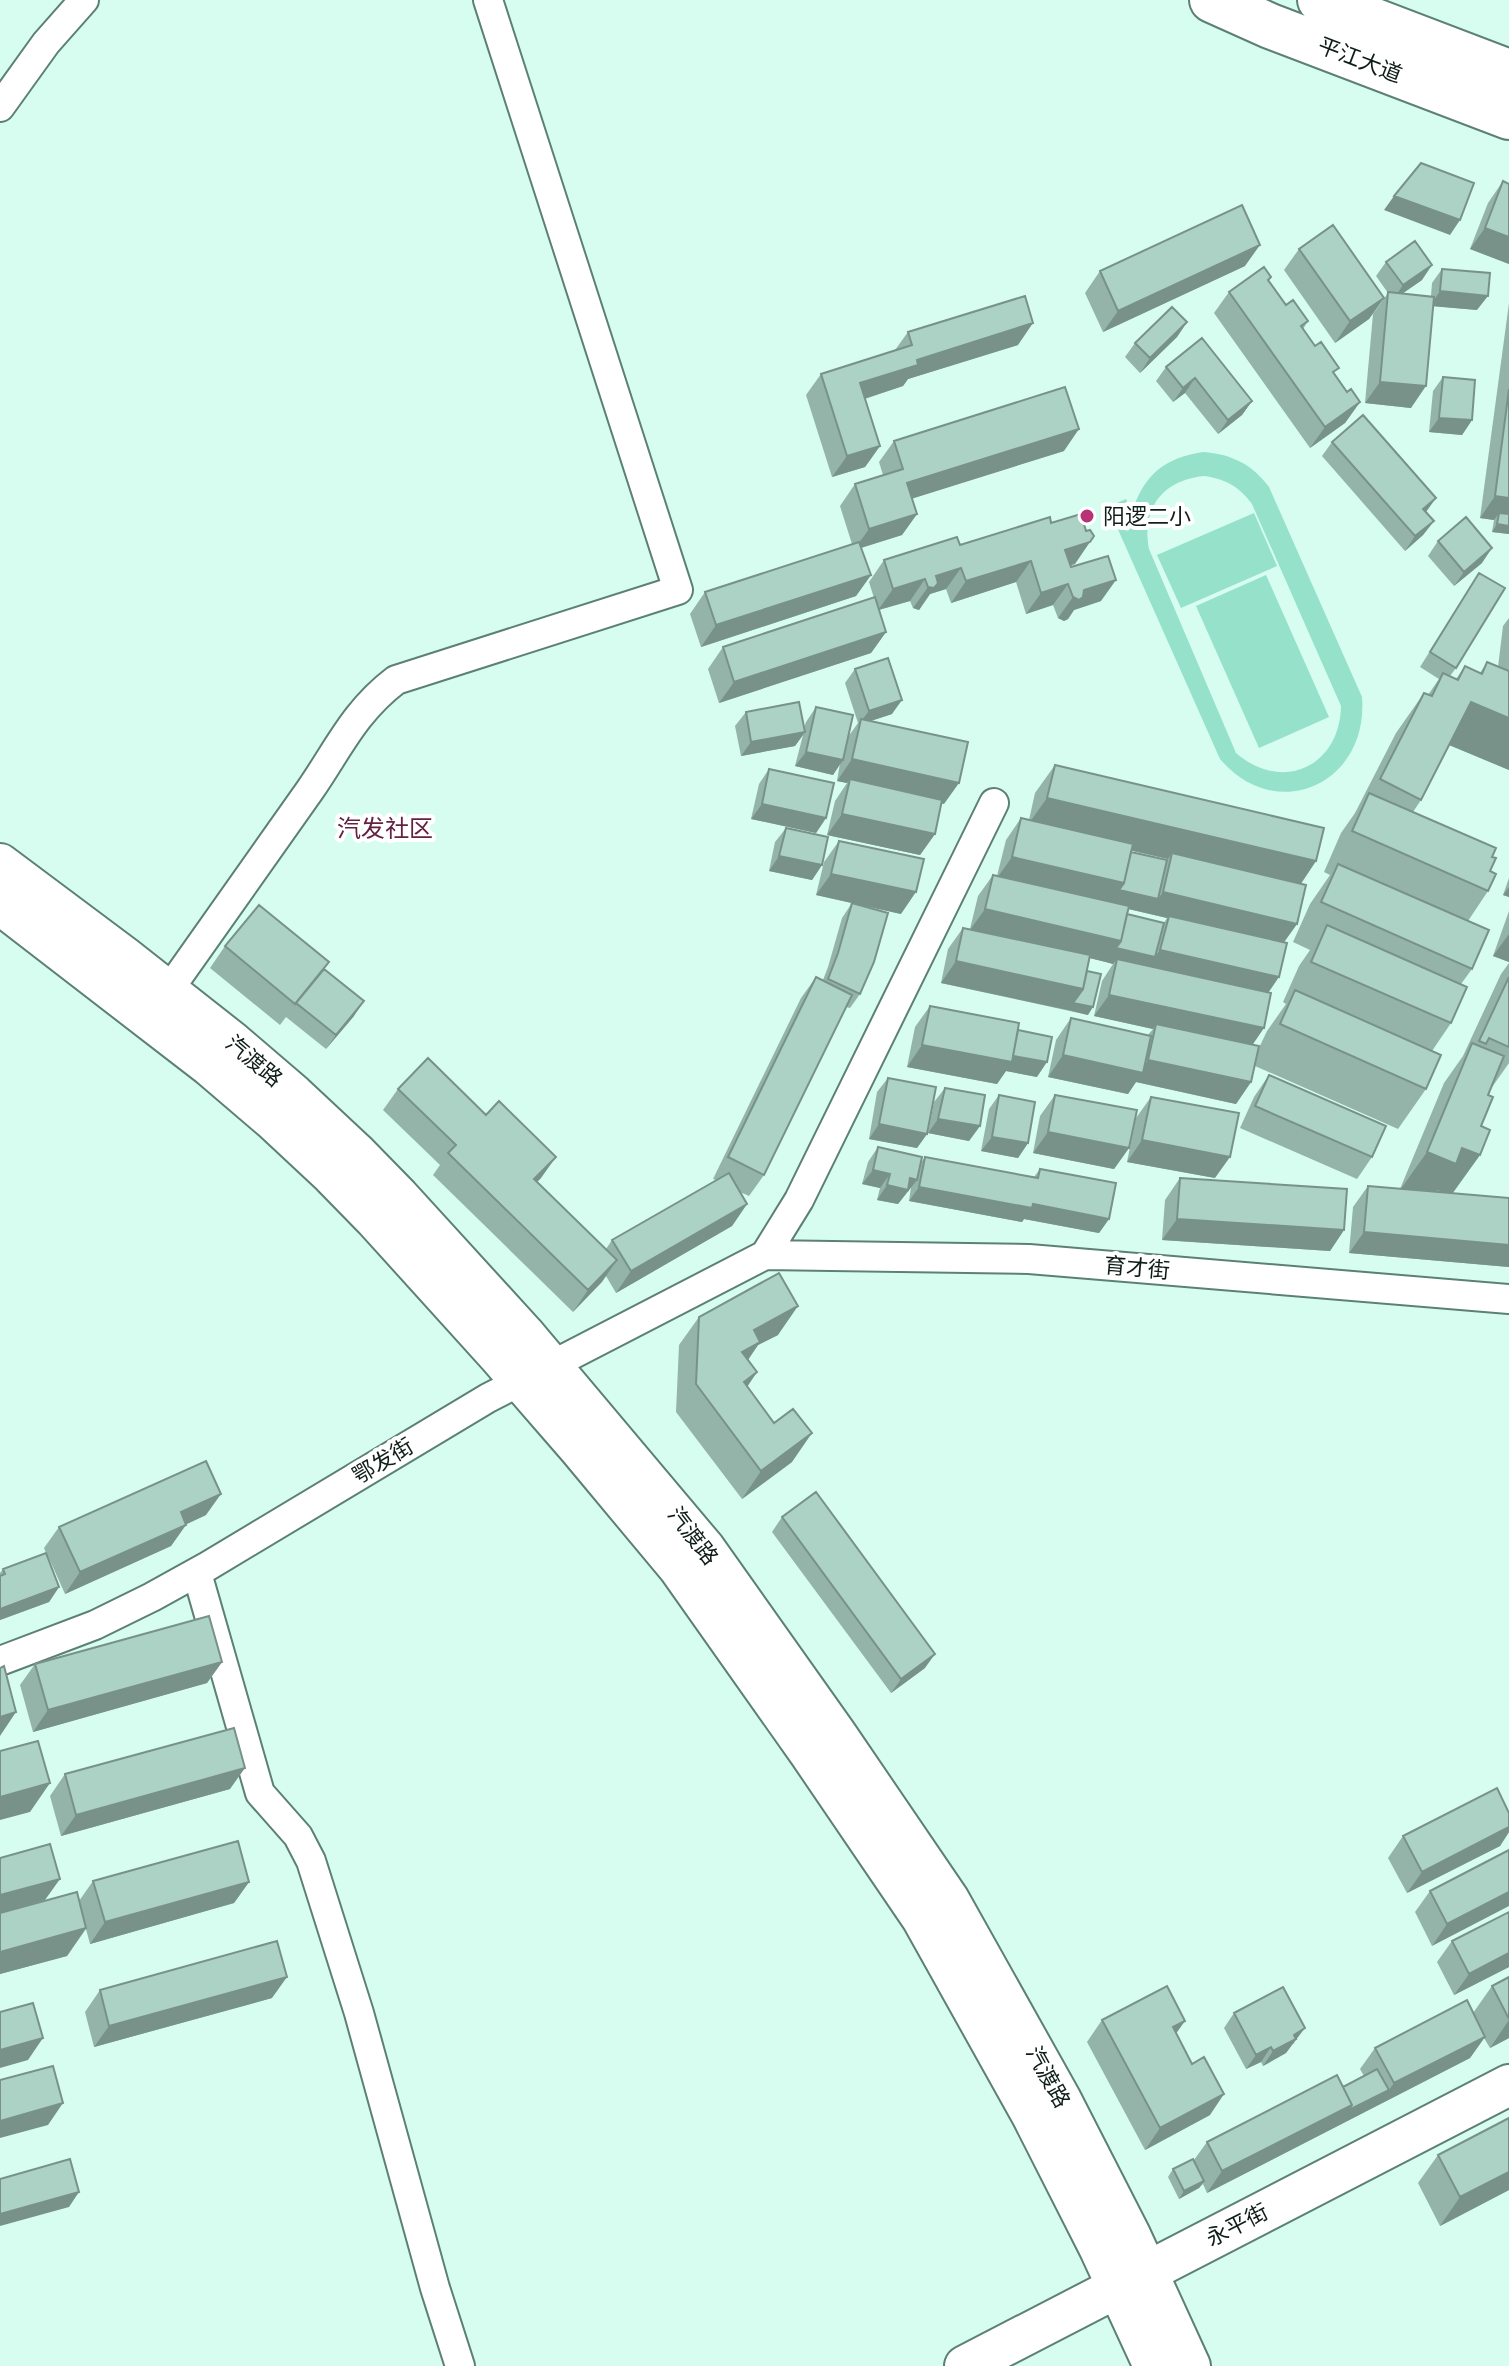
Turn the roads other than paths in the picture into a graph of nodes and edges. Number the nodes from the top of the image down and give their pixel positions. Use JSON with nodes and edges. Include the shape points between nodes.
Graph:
{"nodes":[{"id":1,"x":84,"y":0,"type":"edge"},
{"id":2,"x":488,"y":0,"type":"edge"},
{"id":3,"x":1212,"y":0,"type":"edge"},
{"id":4,"x":1320,"y":0,"type":"edge"},
{"id":5,"x":1509,"y":72,"type":"edge"},
{"id":6,"x":0,"y":107,"type":"edge"},
{"id":7,"x":1509,"y":117,"type":"edge"},
{"id":8,"x":994,"y":803,"type":"dead end"},
{"id":9,"x":0,"y":864,"type":"edge"},
{"id":10,"x":0,"y":904,"type":"edge"},
{"id":11,"x":168,"y":991,"type":"junction"},
{"id":12,"x":765,"y":1255,"type":"junction"},
{"id":13,"x":1509,"y":1299,"type":"edge"},
{"id":14,"x":536,"y":1373,"type":"junction"},
{"id":15,"x":197,"y":1573,"type":"junction"},
{"id":16,"x":0,"y":1661,"type":"edge"},
{"id":17,"x":1509,"y":2085,"type":"edge"},
{"id":18,"x":1132,"y":2278,"type":"junction"},
{"id":19,"x":460,"y":2366,"type":"edge"},
{"id":20,"x":965,"y":2366,"type":"edge"},
{"id":21,"x":1154,"y":2366,"type":"edge"},
{"id":22,"x":1190,"y":2366,"type":"edge"}],
"edges":[{"from":1,"to":6,"type":"street"},
{"from":2,"to":11,"type":"street","via":[[678,590],[396,680],[378,694],[358,715]]},
{"from":3,"to":7,"type":"highway","name":"平江大道"},
{"from":4,"to":5,"type":"highway","name":"平江大道"},
{"from":8,"to":12,"type":"street","via":[[799,1200]]},
{"from":9,"to":11,"type":"street","name":"汽渡路"},
{"from":10,"to":14,"type":"street","name":"汽渡路","via":[[272,1119]]},
{"from":11,"to":14,"type":"street","name":"汽渡路","via":[[284,1086],[399,1197]]},
{"from":12,"to":13,"type":"street","name":"育才街","via":[[1029,1259]]},
{"from":12,"to":14,"type":"street","name":"鄂发街"},
{"from":14,"to":15,"type":"street","name":"鄂发街"},
{"from":14,"to":18,"type":"street","name":"汽渡路","via":[[922,1918],[1032,2115]]},
{"from":15,"to":16,"type":"street","name":"鄂发街","via":[[95,1625]]},
{"from":15,"to":19,"type":"street","via":[[260,1793],[298,1836],[311,1861]]},
{"from":17,"to":18,"type":"street","name":"永平街"},
{"from":18,"to":20,"type":"street","name":"永平街"},
{"from":18,"to":21,"type":"street","name":"汽渡路"},
{"from":18,"to":22,"type":"street","name":"汽渡路"}]}
